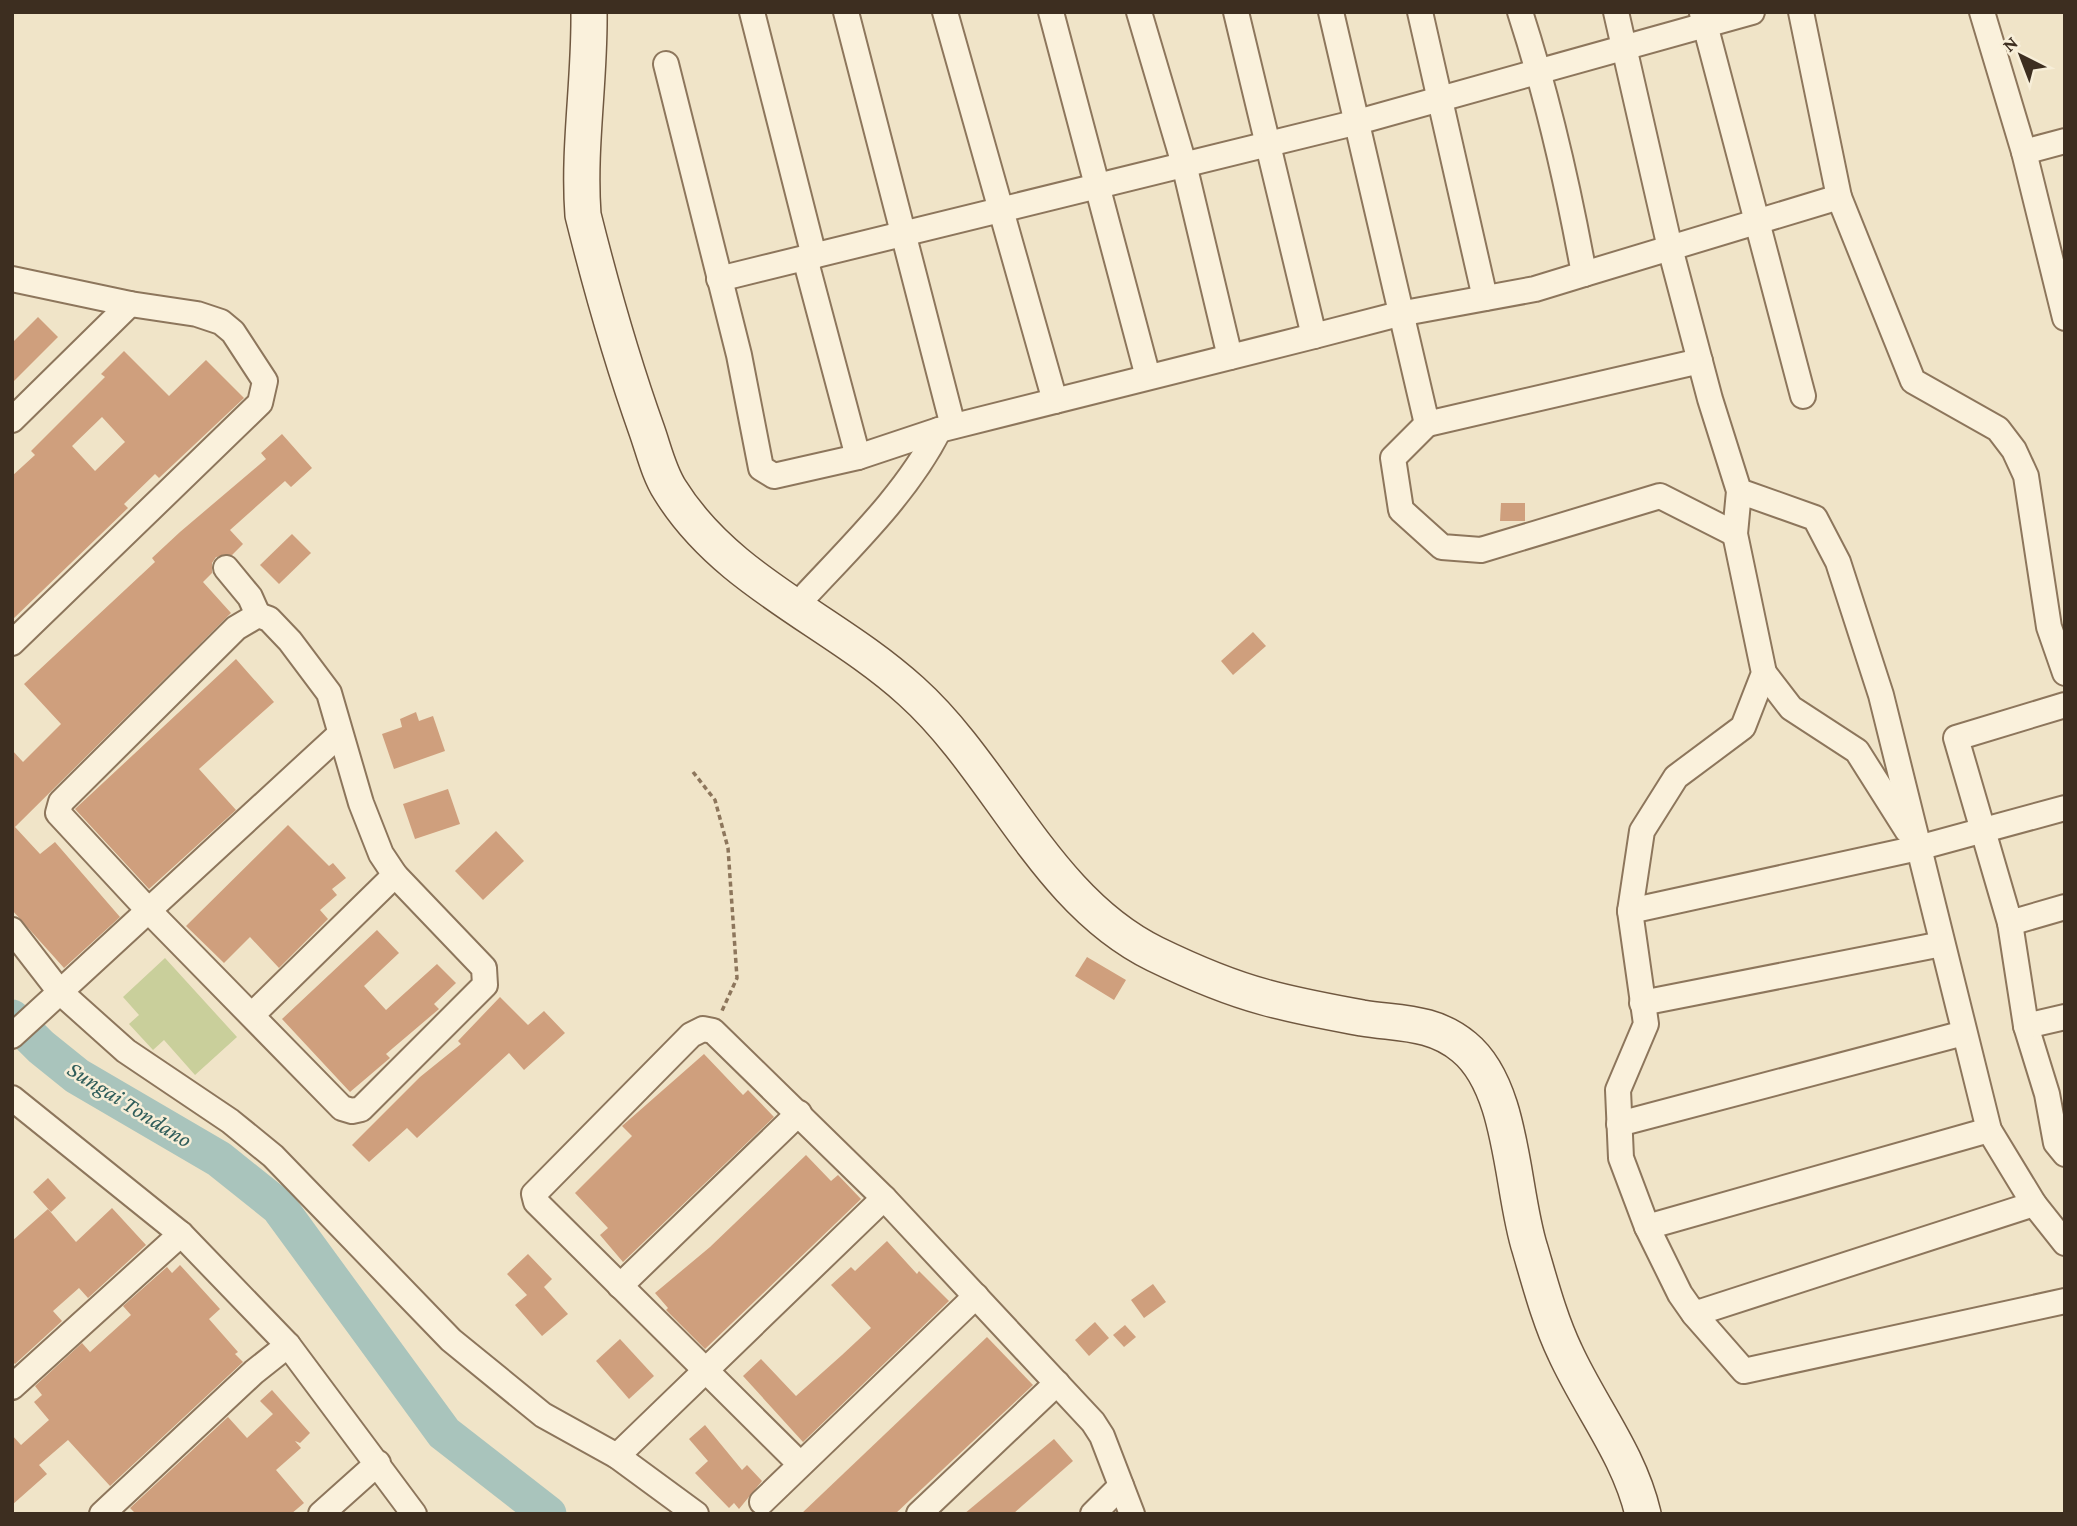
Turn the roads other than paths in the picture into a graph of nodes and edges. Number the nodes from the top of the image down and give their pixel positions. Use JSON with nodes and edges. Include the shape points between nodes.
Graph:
{"nodes":[{"id":1,"x":589,"y":12,"type":"edge"},
{"id":2,"x":752,"y":12,"type":"edge"},
{"id":3,"x":846,"y":12,"type":"edge"},
{"id":4,"x":945,"y":12,"type":"edge"},
{"id":5,"x":1051,"y":12,"type":"edge"},
{"id":6,"x":1139,"y":12,"type":"edge"},
{"id":7,"x":1237,"y":12,"type":"edge"},
{"id":8,"x":1331,"y":12,"type":"edge"},
{"id":9,"x":1420,"y":12,"type":"edge"},
{"id":10,"x":1520,"y":12,"type":"edge"},
{"id":11,"x":1616,"y":12,"type":"edge"},
{"id":12,"x":1752,"y":12,"type":"edge"},
{"id":13,"x":1801,"y":12,"type":"edge"},
{"id":14,"x":1982,"y":12,"type":"edge"},
{"id":15,"x":1704,"y":19,"type":"edge"},
{"id":16,"x":1626,"y":48,"type":"junction"},
{"id":17,"x":666,"y":64,"type":"dead end"},
{"id":18,"x":1540,"y":73,"type":"junction"},
{"id":19,"x":1440,"y":100,"type":"junction"},
{"id":20,"x":1354,"y":122,"type":"junction"},
{"id":21,"x":2065,"y":141,"type":"edge"},
{"id":22,"x":1269,"y":143,"type":"junction"},
{"id":23,"x":2024,"y":152,"type":"junction"},
{"id":24,"x":1184,"y":164,"type":"junction"},
{"id":25,"x":1095,"y":186,"type":"junction"},
{"id":26,"x":1839,"y":197,"type":"junction"},
{"id":27,"x":1001,"y":209,"type":"junction"},
{"id":28,"x":1757,"y":220,"type":"junction"},
{"id":29,"x":904,"y":233,"type":"junction"},
{"id":30,"x":1670,"y":248,"type":"junction"},
{"id":31,"x":810,"y":257,"type":"junction"},
{"id":32,"x":1584,"y":274,"type":"junction"},
{"id":33,"x":12,"y":279,"type":"edge"},
{"id":34,"x":719,"y":279,"type":"junction"},
{"id":35,"x":1485,"y":298,"type":"junction"},
{"id":36,"x":130,"y":304,"type":"junction"},
{"id":37,"x":1399,"y":314,"type":"junction"},
{"id":38,"x":2065,"y":318,"type":"edge"},
{"id":39,"x":1314,"y":336,"type":"junction"},
{"id":40,"x":1230,"y":357,"type":"junction"},
{"id":41,"x":1700,"y":361,"type":"junction"},
{"id":42,"x":1148,"y":377,"type":"junction"},
{"id":43,"x":1803,"y":396,"type":"dead end"},
{"id":44,"x":1055,"y":401,"type":"junction"},
{"id":45,"x":12,"y":420,"type":"edge"},
{"id":46,"x":1427,"y":424,"type":"junction"},
{"id":47,"x":946,"y":428,"type":"junction"},
{"id":48,"x":858,"y":457,"type":"junction"},
{"id":49,"x":1739,"y":491,"type":"junction"},
{"id":50,"x":1735,"y":534,"type":"junction"},
{"id":51,"x":226,"y":568,"type":"dead end"},
{"id":52,"x":794,"y":608,"type":"junction"},
{"id":53,"x":258,"y":615,"type":"junction"},
{"id":54,"x":12,"y":643,"type":"edge"},
{"id":55,"x":1764,"y":673,"type":"junction"},
{"id":56,"x":2065,"y":673,"type":"edge"},
{"id":57,"x":2065,"y":705,"type":"edge"},
{"id":58,"x":340,"y":734,"type":"junction"},
{"id":59,"x":2065,"y":808,"type":"edge"},
{"id":60,"x":1984,"y":832,"type":"junction"},
{"id":61,"x":1919,"y":848,"type":"junction"},
{"id":62,"x":395,"y":874,"type":"junction"},
{"id":63,"x":2065,"y":907,"type":"edge"},
{"id":64,"x":1630,"y":911,"type":"junction"},
{"id":65,"x":150,"y":912,"type":"junction"},
{"id":66,"x":2010,"y":923,"type":"junction"},
{"id":67,"x":12,"y":930,"type":"edge"},
{"id":68,"x":1942,"y":944,"type":"junction"},
{"id":69,"x":51,"y":999,"type":"junction"},
{"id":70,"x":1642,"y":1003,"type":"junction"},
{"id":71,"x":253,"y":1014,"type":"junction"},
{"id":72,"x":2065,"y":1017,"type":"edge"},
{"id":73,"x":2026,"y":1026,"type":"junction"},
{"id":74,"x":1964,"y":1033,"type":"junction"},
{"id":75,"x":12,"y":1037,"type":"edge"},
{"id":76,"x":12,"y":1098,"type":"edge"},
{"id":77,"x":800,"y":1113,"type":"junction"},
{"id":78,"x":2058,"y":1115,"type":"edge"},
{"id":79,"x":1619,"y":1124,"type":"junction"},
{"id":80,"x":1989,"y":1130,"type":"junction"},
{"id":81,"x":2065,"y":1154,"type":"edge"},
{"id":82,"x":884,"y":1198,"type":"junction"},
{"id":83,"x":2034,"y":1204,"type":"junction"},
{"id":84,"x":1647,"y":1227,"type":"junction"},
{"id":85,"x":181,"y":1234,"type":"junction"},
{"id":86,"x":2065,"y":1243,"type":"edge"},
{"id":87,"x":620,"y":1286,"type":"junction"},
{"id":88,"x":976,"y":1296,"type":"junction"},
{"id":89,"x":2065,"y":1301,"type":"edge"},
{"id":90,"x":1694,"y":1314,"type":"junction"},
{"id":91,"x":288,"y":1345,"type":"junction"},
{"id":92,"x":706,"y":1371,"type":"junction"},
{"id":93,"x":1057,"y":1383,"type":"junction"},
{"id":94,"x":12,"y":1387,"type":"edge"},
{"id":95,"x":617,"y":1456,"type":"junction"},
{"id":96,"x":378,"y":1463,"type":"junction"},
{"id":97,"x":800,"y":1464,"type":"junction"},
{"id":98,"x":1121,"y":1486,"type":"junction"},
{"id":99,"x":762,"y":1502,"type":"dead end"},
{"id":100,"x":102,"y":1514,"type":"edge"},
{"id":101,"x":321,"y":1514,"type":"edge"},
{"id":102,"x":414,"y":1514,"type":"edge"},
{"id":103,"x":696,"y":1514,"type":"edge"},
{"id":104,"x":919,"y":1514,"type":"edge"},
{"id":105,"x":1093,"y":1514,"type":"edge"},
{"id":106,"x":1132,"y":1514,"type":"edge"},
{"id":107,"x":1643,"y":1514,"type":"edge"}],
"edges":[{"from":1,"to":52,"type":"main road","via":[[583,215],[636,400],[666,485],[695,527]]},
{"from":2,"to":31,"type":"street"},
{"from":3,"to":29,"type":"street"},
{"from":4,"to":27,"type":"street"},
{"from":5,"to":25,"type":"street"},
{"from":6,"to":24,"type":"street"},
{"from":7,"to":22,"type":"street"},
{"from":8,"to":20,"type":"street"},
{"from":9,"to":19,"type":"street"},
{"from":10,"to":18,"type":"street"},
{"from":11,"to":16,"type":"street"},
{"from":12,"to":15,"type":"street"},
{"from":13,"to":26,"type":"street"},
{"from":14,"to":23,"type":"street"},
{"from":15,"to":16,"type":"street"},
{"from":15,"to":28,"type":"street"},
{"from":16,"to":18,"type":"street"},
{"from":16,"to":30,"type":"street"},
{"from":17,"to":34,"type":"street"},
{"from":18,"to":19,"type":"street"},
{"from":18,"to":32,"type":"street"},
{"from":19,"to":20,"type":"street"},
{"from":19,"to":35,"type":"street"},
{"from":20,"to":22,"type":"street"},
{"from":20,"to":37,"type":"street"},
{"from":21,"to":23,"type":"street"},
{"from":22,"to":24,"type":"street"},
{"from":22,"to":39,"type":"street"},
{"from":23,"to":38,"type":"street"},
{"from":24,"to":25,"type":"street"},
{"from":24,"to":40,"type":"street"},
{"from":25,"to":27,"type":"street"},
{"from":25,"to":42,"type":"street"},
{"from":26,"to":28,"type":"street"},
{"from":26,"to":56,"type":"street","via":[[1913,381],[1998,429],[2014,450],[2026,476],[2049,627]]},
{"from":27,"to":29,"type":"street"},
{"from":27,"to":44,"type":"street"},
{"from":28,"to":30,"type":"street"},
{"from":28,"to":43,"type":"street"},
{"from":29,"to":31,"type":"street"},
{"from":29,"to":47,"type":"street"},
{"from":30,"to":32,"type":"street"},
{"from":30,"to":41,"type":"street"},
{"from":31,"to":34,"type":"street"},
{"from":31,"to":48,"type":"street"},
{"from":32,"to":35,"type":"street"},
{"from":33,"to":36,"type":"street"},
{"from":34,"to":48,"type":"street","via":[[761,468],[769,476],[780,476]]},
{"from":35,"to":37,"type":"street"},
{"from":36,"to":45,"type":"street"},
{"from":36,"to":54,"type":"street","via":[[197,314],[221,323],[233,332],[265,381],[265,393],[260,404]]},
{"from":37,"to":39,"type":"street"},
{"from":37,"to":46,"type":"street"},
{"from":39,"to":40,"type":"street"},
{"from":40,"to":42,"type":"street"},
{"from":41,"to":46,"type":"street"},
{"from":41,"to":49,"type":"street"},
{"from":42,"to":44,"type":"street"},
{"from":44,"to":47,"type":"street"},
{"from":46,"to":50,"type":"street","via":[[1393,458],[1401,510],[1442,547],[1481,550],[1660,496]]},
{"from":47,"to":48,"type":"street"},
{"from":47,"to":52,"type":"street","via":[[860,537]]},
{"from":49,"to":50,"type":"street"},
{"from":49,"to":61,"type":"street","via":[[1815,518],[1839,562],[1881,695]]},
{"from":50,"to":55,"type":"street"},
{"from":51,"to":53,"type":"street","via":[[250,597]]},
{"from":52,"to":107,"type":"main road","via":[[911,690],[941,720],[1042,855],[1095,912],[1148,951],[1265,998],[1437,1029],[1483,1066],[1502,1121],[1529,1248],[1564,1350],[1635,1480]]},
{"from":53,"to":58,"type":"street","via":[[276,627],[323,681]]},
{"from":53,"to":65,"type":"street","via":[[236,628],[58,806],[58,813]]},
{"from":55,"to":61,"type":"street","via":[[1791,708],[1857,751]]},
{"from":55,"to":64,"type":"street","via":[[1743,727],[1676,777],[1642,831]]},
{"from":57,"to":60,"type":"street","via":[[1956,738]]},
{"from":58,"to":62,"type":"street","via":[[381,855]]},
{"from":58,"to":65,"type":"street"},
{"from":59,"to":60,"type":"street"},
{"from":60,"to":61,"type":"street"},
{"from":60,"to":66,"type":"street"},
{"from":61,"to":64,"type":"street"},
{"from":61,"to":68,"type":"street"},
{"from":62,"to":71,"type":"street"},
{"from":62,"to":71,"type":"street","via":[[484,968],[485,985],[361,1109],[342,1108]]},
{"from":63,"to":66,"type":"street"},
{"from":64,"to":70,"type":"street"},
{"from":65,"to":69,"type":"street"},
{"from":65,"to":71,"type":"street"},
{"from":66,"to":73,"type":"street"},
{"from":67,"to":69,"type":"street"},
{"from":68,"to":70,"type":"street"},
{"from":68,"to":74,"type":"street"},
{"from":69,"to":75,"type":"street"},
{"from":69,"to":95,"type":"street","via":[[230,1121],[273,1156],[451,1340],[543,1416]]},
{"from":70,"to":79,"type":"street","via":[[1646,1024],[1618,1090]]},
{"from":72,"to":73,"type":"street"},
{"from":73,"to":78,"type":"street"},
{"from":74,"to":79,"type":"street"},
{"from":74,"to":80,"type":"street"},
{"from":76,"to":85,"type":"street"},
{"from":77,"to":82,"type":"street"},
{"from":77,"to":87,"type":"street"},
{"from":77,"to":87,"type":"street","via":[[713,1031],[703,1029],[691,1035],[534,1194],[543,1211]]},
{"from":78,"to":81,"type":"street","via":[[2056,1143]]},
{"from":79,"to":84,"type":"street","via":[[1621,1158]]},
{"from":80,"to":83,"type":"street"},
{"from":80,"to":84,"type":"street"},
{"from":82,"to":88,"type":"street"},
{"from":82,"to":92,"type":"street"},
{"from":83,"to":86,"type":"street"},
{"from":83,"to":90,"type":"street"},
{"from":84,"to":90,"type":"street"},
{"from":85,"to":91,"type":"street"},
{"from":85,"to":94,"type":"street"},
{"from":87,"to":92,"type":"street"},
{"from":88,"to":93,"type":"street"},
{"from":88,"to":97,"type":"street"},
{"from":89,"to":90,"type":"street","via":[[1744,1371]]},
{"from":91,"to":96,"type":"street"},
{"from":91,"to":100,"type":"street"},
{"from":92,"to":95,"type":"street"},
{"from":92,"to":97,"type":"street"},
{"from":93,"to":98,"type":"street","via":[[1102,1436]]},
{"from":93,"to":104,"type":"street"},
{"from":95,"to":103,"type":"street"},
{"from":96,"to":101,"type":"street"},
{"from":96,"to":102,"type":"street"},
{"from":97,"to":99,"type":"street"},
{"from":98,"to":105,"type":"street"},
{"from":98,"to":106,"type":"street"}]}
